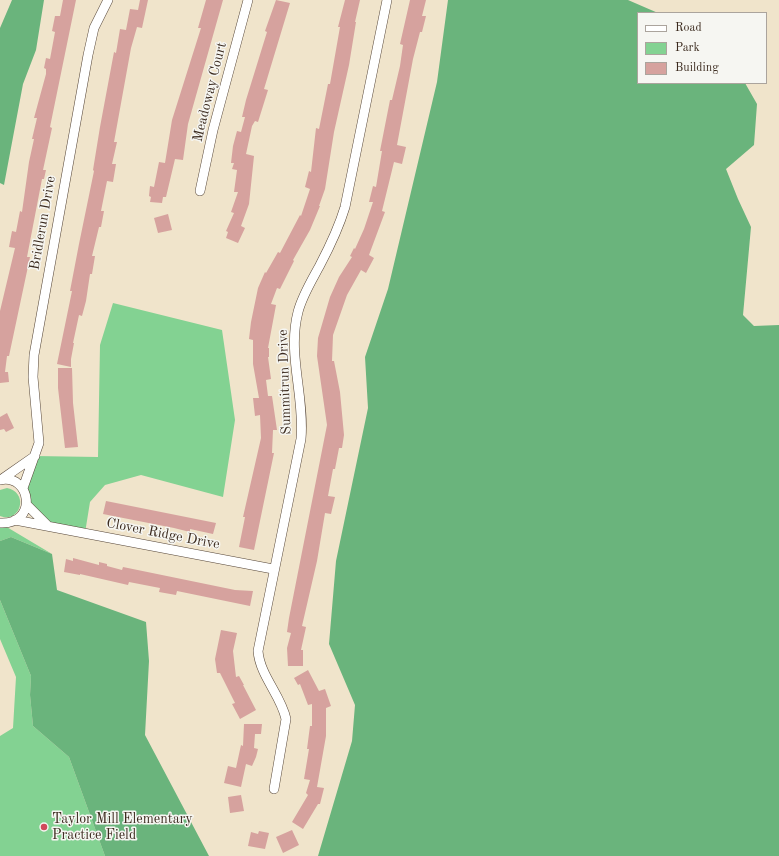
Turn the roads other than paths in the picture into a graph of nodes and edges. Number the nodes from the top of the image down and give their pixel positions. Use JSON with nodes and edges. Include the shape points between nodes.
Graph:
{"nodes":[{"id":1,"x":108,"y":0,"type":"edge"},
{"id":2,"x":248,"y":0,"type":"edge"},
{"id":3,"x":387,"y":0,"type":"edge"},
{"id":4,"x":200,"y":191,"type":"dead end"},
{"id":5,"x":35,"y":456,"type":"junction"},
{"id":6,"x":1,"y":479,"type":"edge"},
{"id":7,"x":23,"y":488,"type":"junction"},
{"id":8,"x":27,"y":505,"type":"junction"},
{"id":9,"x":15,"y":520,"type":"junction"},
{"id":10,"x":0,"y":523,"type":"edge"},
{"id":11,"x":48,"y":526,"type":"junction"},
{"id":12,"x":273,"y":570,"type":"junction"},
{"id":13,"x":274,"y":789,"type":"dead end"}],
"edges":[{"from":1,"to":5,"type":"street","name":"Bridlerun Drive","via":[[94,28],[88,55],[34,355],[38,443]]},
{"from":2,"to":4,"type":"street","name":"Meadoway Court","via":[[213,130]]},
{"from":3,"to":12,"type":"street","name":"Summitrun Drive","via":[[345,207],[333,239],[298,312],[295,348],[302,428]]},
{"from":5,"to":6,"type":"street"},
{"from":5,"to":7,"type":"street","name":"Bridlerun Drive"},
{"from":6,"to":7,"type":"street","via":[[17,483]]},
{"from":7,"to":8,"type":"street"},
{"from":8,"to":9,"type":"street","via":[[24,512]]},
{"from":8,"to":11,"type":"street"},
{"from":9,"to":10,"type":"street","name":"Clover Ridge Drive"},
{"from":9,"to":11,"type":"street","name":"Clover Ridge Drive"},
{"from":11,"to":12,"type":"street","name":"Clover Ridge Drive"},
{"from":12,"to":13,"type":"street","name":"Summitrun Drive","via":[[258,651],[262,668],[286,719]]}]}
